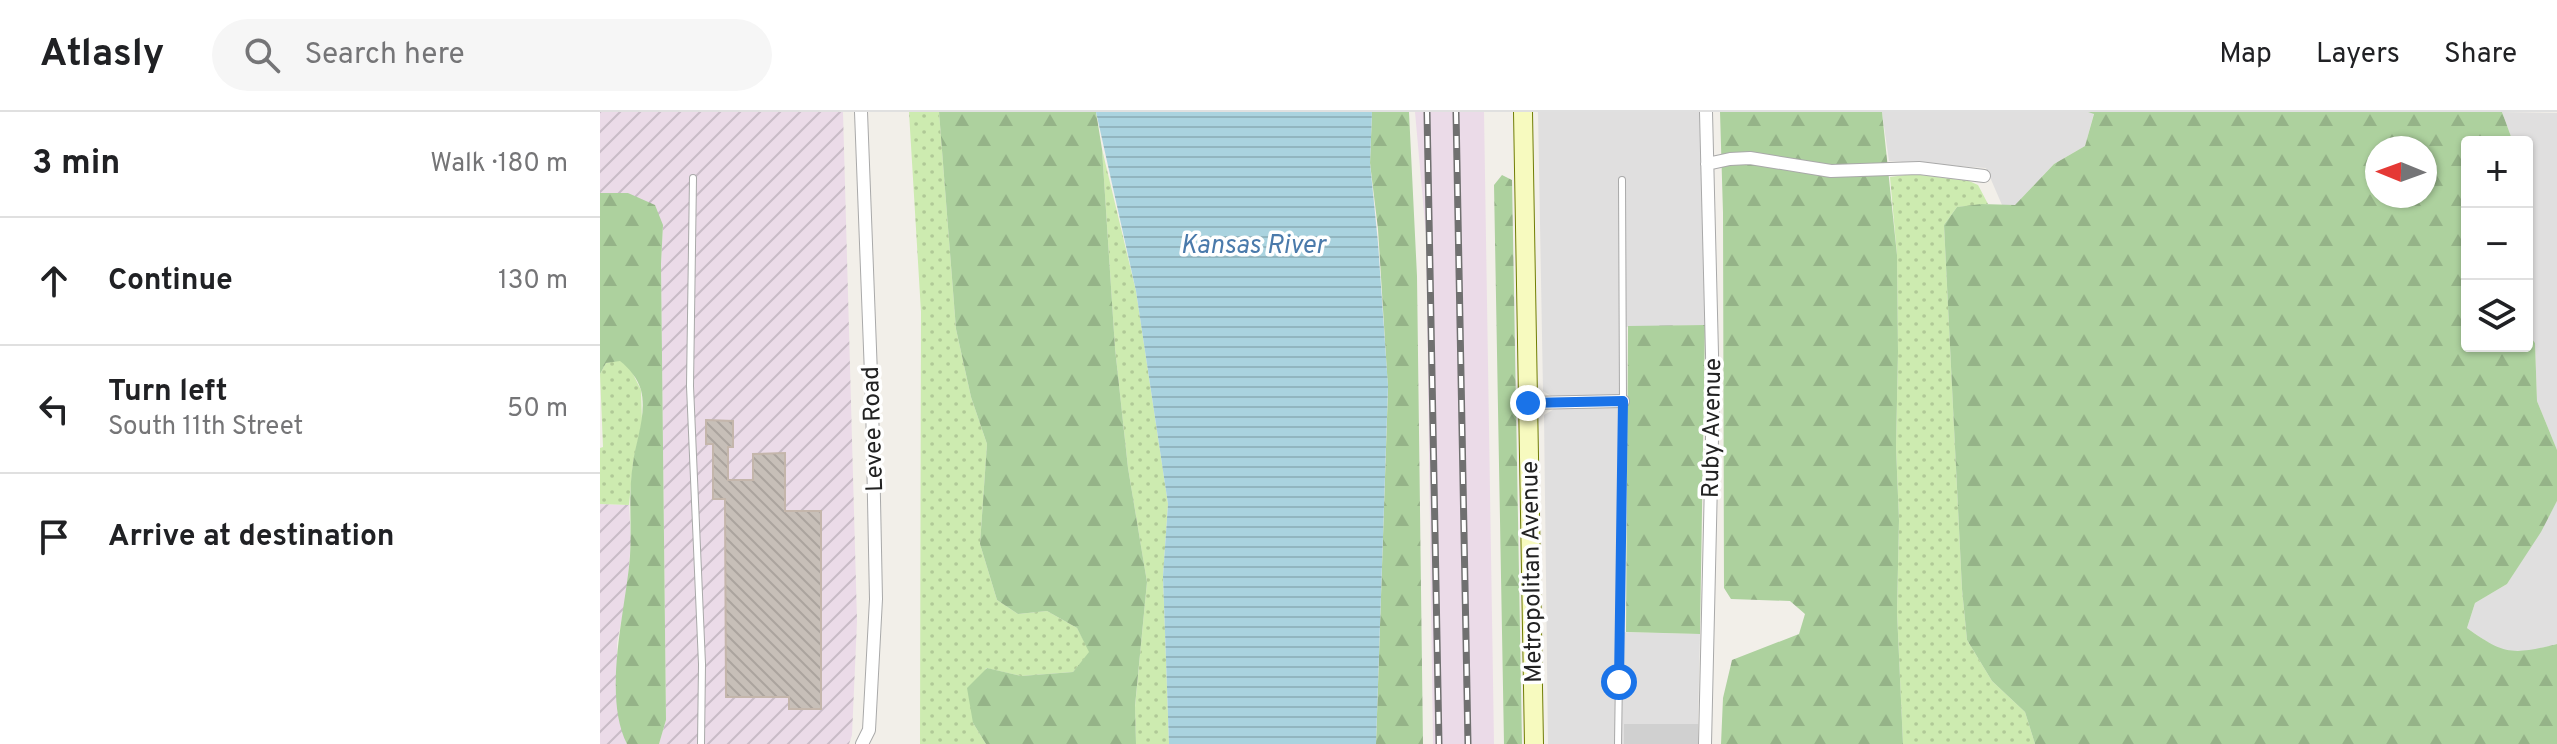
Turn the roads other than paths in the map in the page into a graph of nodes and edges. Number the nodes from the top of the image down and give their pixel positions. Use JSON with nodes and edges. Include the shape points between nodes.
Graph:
{"nodes":[{"id":1,"x":861,"y":112,"type":"edge"},
{"id":2,"x":1523,"y":112,"type":"edge"},
{"id":3,"x":1706,"y":112,"type":"edge"},
{"id":4,"x":1707,"y":164,"type":"junction"},
{"id":5,"x":1984,"y":176,"type":"dead end"},
{"id":6,"x":693,"y":178,"type":"dead end"},
{"id":7,"x":1622,"y":180,"type":"dead end"},
{"id":8,"x":1623,"y":401,"type":"junction"},
{"id":9,"x":1528,"y":403,"type":"junction"},
{"id":10,"x":701,"y":744,"type":"edge"},
{"id":11,"x":862,"y":744,"type":"edge"},
{"id":12,"x":1534,"y":744,"type":"edge"},
{"id":13,"x":1618,"y":744,"type":"edge"},
{"id":14,"x":1705,"y":744,"type":"edge"}],
"edges":[{"from":1,"to":11,"type":"street","name":"Levee Road","via":[[876,599],[869,730]]},
{"from":2,"to":9,"type":"main road","name":"Metropolitan Avenue"},
{"from":3,"to":4,"type":"street","name":"Ruby Avenue"},
{"from":4,"to":5,"type":"street","via":[[1750,158],[1831,171],[1919,168]]},
{"from":4,"to":14,"type":"street","name":"Ruby Avenue","via":[[1713,394]]},
{"from":6,"to":10,"type":"lane","via":[[690,386]]},
{"from":7,"to":8,"type":"lane"},
{"from":8,"to":9,"type":"street"},
{"from":8,"to":13,"type":"lane"},
{"from":9,"to":12,"type":"main road","name":"Metropolitan Avenue"}]}
